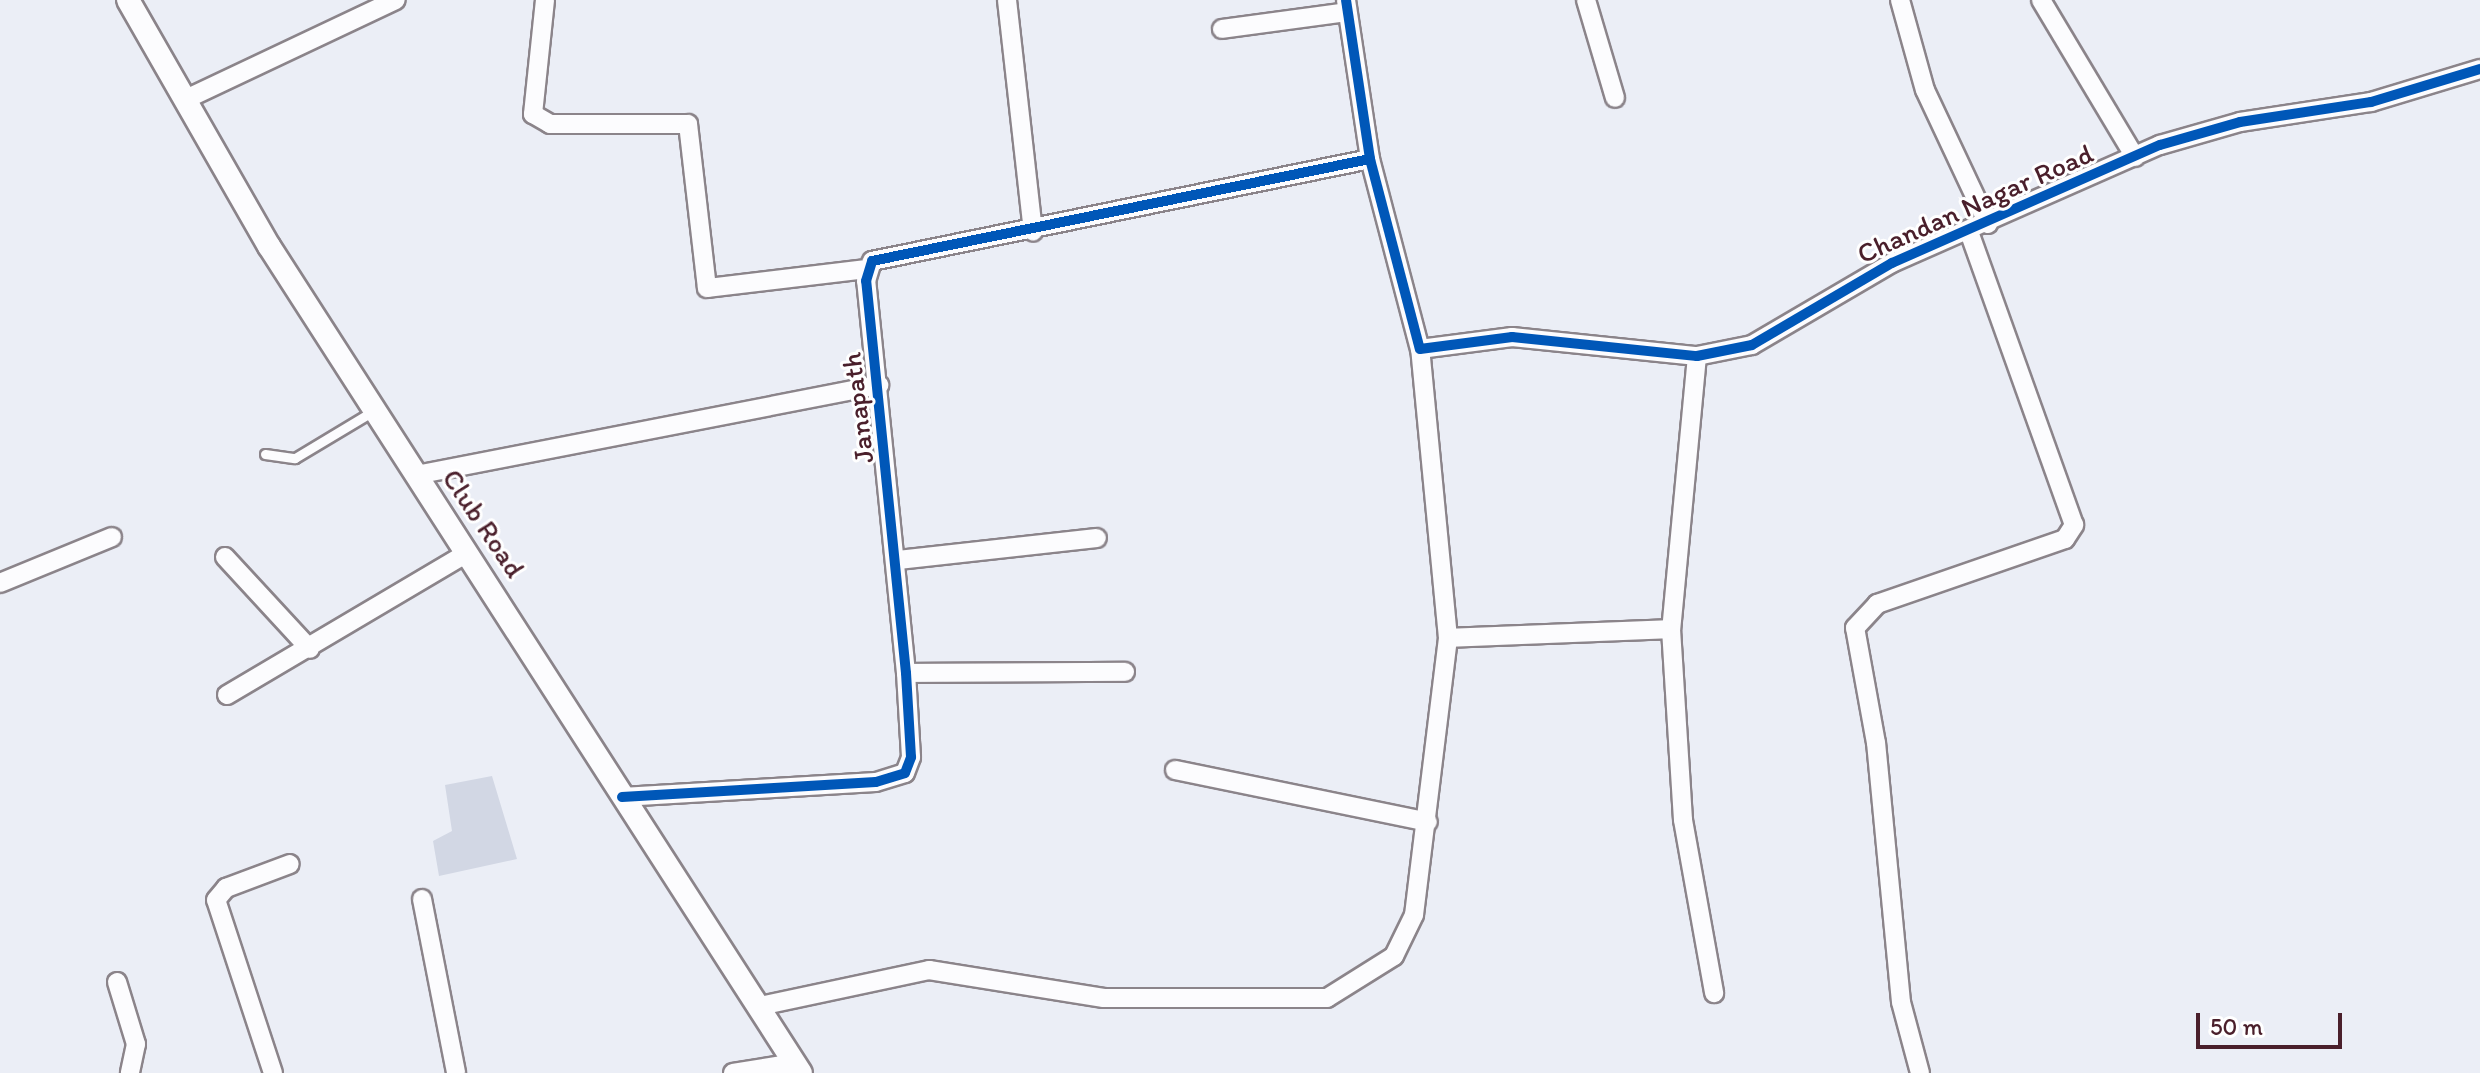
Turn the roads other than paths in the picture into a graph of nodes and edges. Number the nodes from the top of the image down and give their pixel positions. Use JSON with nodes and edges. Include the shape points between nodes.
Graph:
{"nodes":[{"id":1,"x":128,"y":0,"type":"edge"},
{"id":2,"x":396,"y":0,"type":"edge"},
{"id":3,"x":545,"y":0,"type":"edge"},
{"id":4,"x":1007,"y":0,"type":"edge"},
{"id":5,"x":1586,"y":0,"type":"edge"},
{"id":6,"x":1900,"y":0,"type":"edge"},
{"id":7,"x":2041,"y":0,"type":"edge"},
{"id":8,"x":1346,"y":6,"type":"edge"},
{"id":9,"x":1222,"y":29,"type":"dead end"},
{"id":10,"x":2480,"y":69,"type":"edge"},
{"id":11,"x":1615,"y":98,"type":"dead end"},
{"id":12,"x":184,"y":100,"type":"junction"},
{"id":13,"x":2135,"y":157,"type":"junction"},
{"id":14,"x":1370,"y":159,"type":"junction"},
{"id":15,"x":1988,"y":224,"type":"junction"},
{"id":16,"x":1969,"y":231,"type":"junction"},
{"id":17,"x":1033,"y":232,"type":"junction"},
{"id":18,"x":866,"y":269,"type":"junction"},
{"id":19,"x":1420,"y":349,"type":"junction"},
{"id":20,"x":1697,"y":356,"type":"junction"},
{"id":21,"x":879,"y":385,"type":"junction"},
{"id":22,"x":375,"y":410,"type":"junction"},
{"id":23,"x":265,"y":454,"type":"dead end"},
{"id":24,"x":416,"y":475,"type":"junction"},
{"id":25,"x":112,"y":537,"type":"dead end"},
{"id":26,"x":1097,"y":538,"type":"dead end"},
{"id":27,"x":464,"y":555,"type":"junction"},
{"id":28,"x":225,"y":557,"type":"dead end"},
{"id":29,"x":898,"y":560,"type":"junction"},
{"id":30,"x":0,"y":583,"type":"edge"},
{"id":31,"x":1671,"y":629,"type":"junction"},
{"id":32,"x":1448,"y":638,"type":"junction"},
{"id":33,"x":310,"y":649,"type":"junction"},
{"id":34,"x":1125,"y":672,"type":"dead end"},
{"id":35,"x":906,"y":673,"type":"junction"},
{"id":36,"x":227,"y":695,"type":"dead end"},
{"id":37,"x":1175,"y":770,"type":"dead end"},
{"id":38,"x":622,"y":797,"type":"junction"},
{"id":39,"x":1428,"y":822,"type":"junction"},
{"id":40,"x":290,"y":864,"type":"dead end"},
{"id":41,"x":422,"y":899,"type":"dead end"},
{"id":42,"x":117,"y":982,"type":"dead end"},
{"id":43,"x":1714,"y":993,"type":"dead end"},
{"id":44,"x":760,"y":1006,"type":"junction"},
{"id":45,"x":798,"y":1068,"type":"edge"},
{"id":46,"x":130,"y":1073,"type":"edge"},
{"id":47,"x":273,"y":1073,"type":"edge"},
{"id":48,"x":456,"y":1073,"type":"edge"},
{"id":49,"x":733,"y":1073,"type":"edge"},
{"id":50,"x":1920,"y":1073,"type":"edge"}],
"edges":[{"from":1,"to":12,"type":"street","name":"Club Road"},
{"from":2,"to":12,"type":"street"},
{"from":3,"to":18,"type":"street","via":[[533,114],[550,124],[688,124],[700,275],[707,288]]},
{"from":4,"to":17,"type":"street"},
{"from":5,"to":11,"type":"street"},
{"from":6,"to":15,"type":"street","via":[[1925,90]]},
{"from":7,"to":13,"type":"street"},
{"from":8,"to":9,"type":"street"},
{"from":8,"to":14,"type":"street"},
{"from":10,"to":13,"type":"street","name":"Chandan Nagar Road","via":[[2357,106],[2216,127]]},
{"from":12,"to":22,"type":"street","name":"Club Road"},
{"from":13,"to":15,"type":"street","name":"Chandan Nagar Road"},
{"from":14,"to":17,"type":"street"},
{"from":14,"to":19,"type":"street"},
{"from":15,"to":16,"type":"street","name":"Chandan Nagar Road"},
{"from":16,"to":20,"type":"street","name":"Chandan Nagar Road","via":[[1868,275],[1752,345]]},
{"from":16,"to":50,"type":"street","via":[[2074,525],[2065,539],[1877,604],[1855,628],[1876,743],[1901,1002]]},
{"from":17,"to":18,"type":"street","via":[[885,256]]},
{"from":18,"to":21,"type":"street","name":"Janapath"},
{"from":19,"to":20,"type":"street","name":"Chandan Nagar Road","via":[[1512,337]]},
{"from":19,"to":32,"type":"street"},
{"from":20,"to":31,"type":"street"},
{"from":21,"to":24,"type":"street"},
{"from":21,"to":29,"type":"street","name":"Janapath"},
{"from":22,"to":23,"type":"lane","via":[[295,458]]},
{"from":22,"to":24,"type":"street","name":"Club Road"},
{"from":24,"to":27,"type":"street","name":"Club Road"},
{"from":25,"to":30,"type":"street"},
{"from":26,"to":29,"type":"street"},
{"from":27,"to":33,"type":"street"},
{"from":27,"to":38,"type":"street","name":"Club Road"},
{"from":28,"to":33,"type":"street"},
{"from":29,"to":35,"type":"street","name":"Janapath"},
{"from":31,"to":32,"type":"street"},
{"from":31,"to":43,"type":"street","via":[[1683,820]]},
{"from":32,"to":39,"type":"street"},
{"from":33,"to":36,"type":"street"},
{"from":34,"to":35,"type":"street"},
{"from":35,"to":38,"type":"street","name":"Janapath","via":[[911,757],[895,779]]},
{"from":37,"to":39,"type":"street"},
{"from":38,"to":44,"type":"street","name":"Club Road"},
{"from":39,"to":44,"type":"street","via":[[1407,937],[1373,975],[1327,998],[1104,998],[929,970]]},
{"from":40,"to":47,"type":"street","via":[[226,888],[216,900]]},
{"from":41,"to":48,"type":"street"},
{"from":42,"to":46,"type":"street","via":[[136,1044]]},
{"from":44,"to":45,"type":"street","name":"Club Road"},
{"from":45,"to":49,"type":"street"}]}
